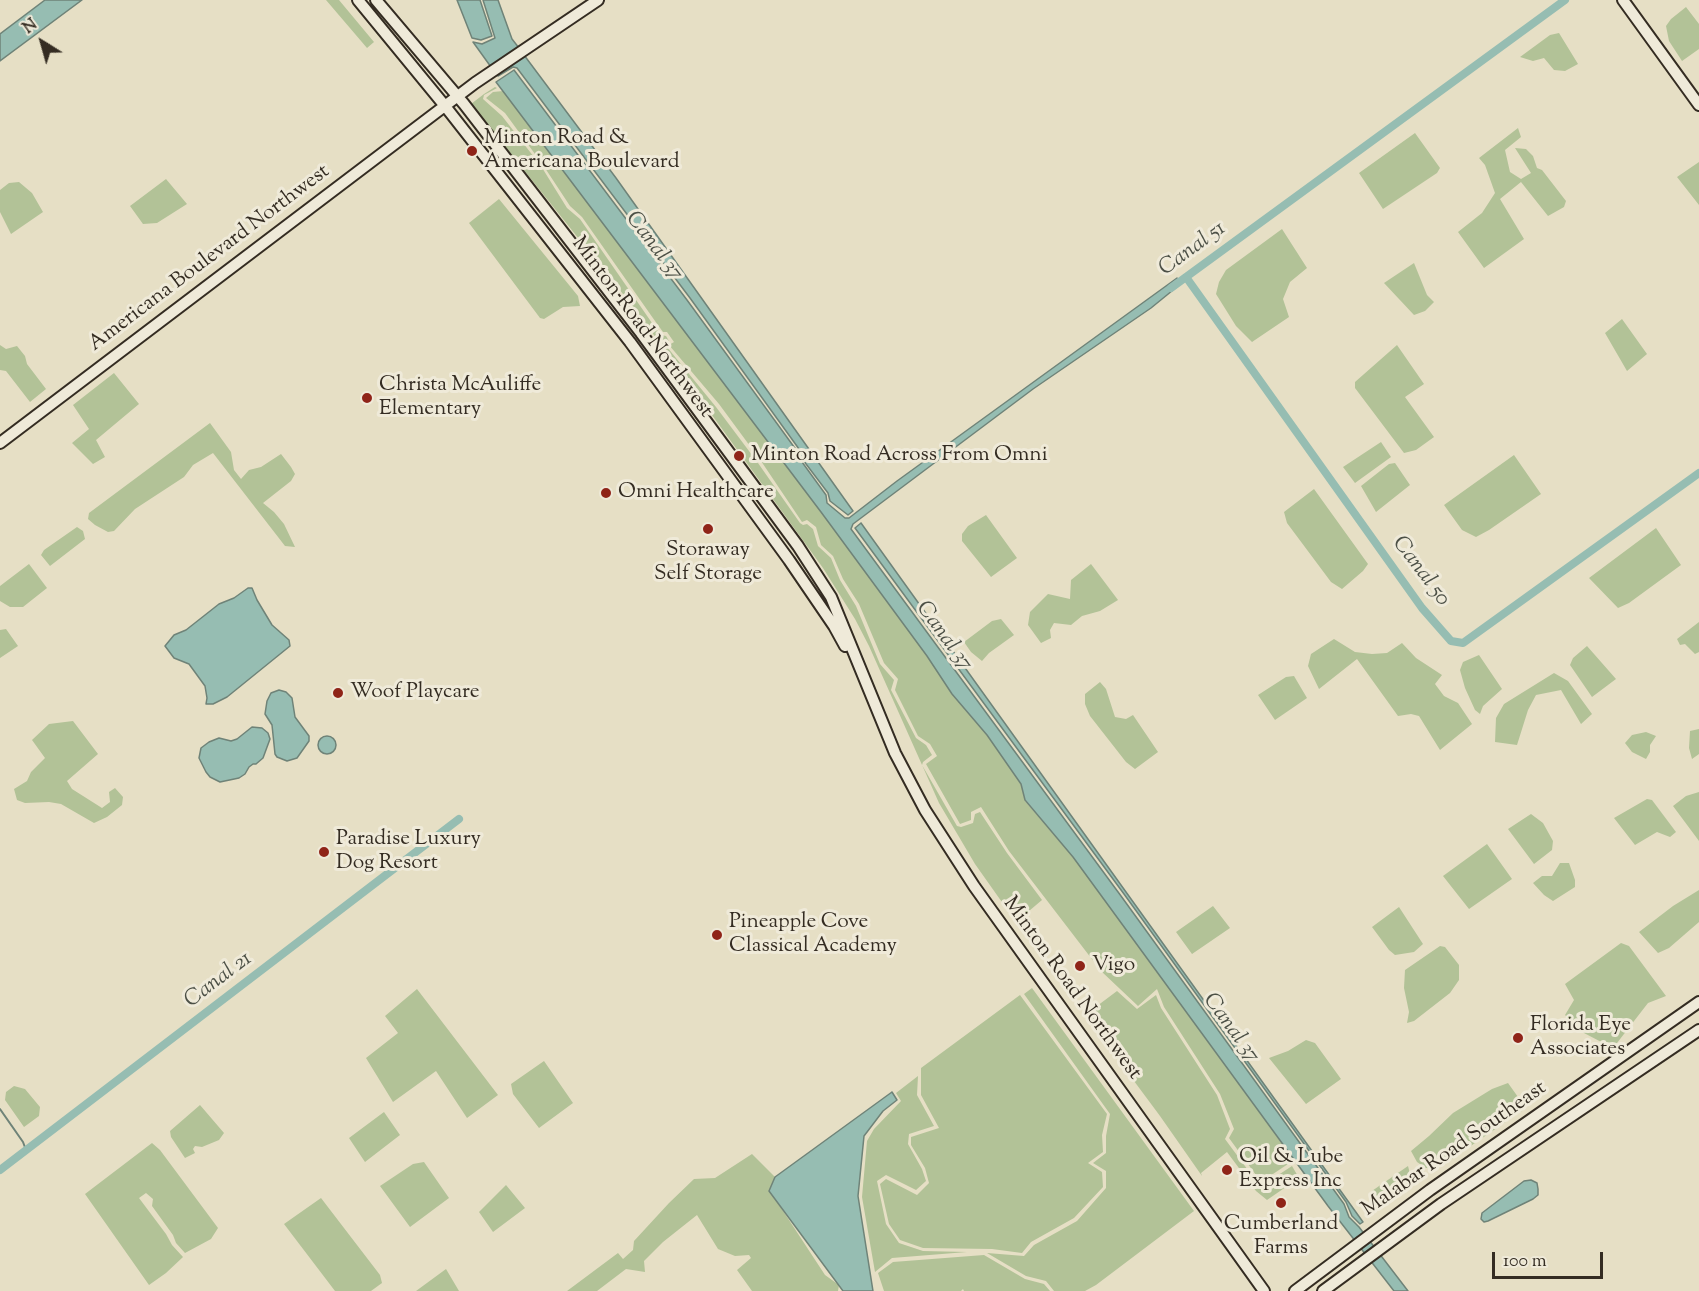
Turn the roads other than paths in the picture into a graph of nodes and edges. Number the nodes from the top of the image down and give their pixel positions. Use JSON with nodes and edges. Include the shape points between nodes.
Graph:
{"nodes":[{"id":1,"x":358,"y":0,"type":"edge"},
{"id":2,"x":376,"y":0,"type":"edge"},
{"id":3,"x":597,"y":0,"type":"edge"},
{"id":4,"x":1623,"y":0,"type":"edge"},
{"id":5,"x":459,"y":96,"type":"junction"},
{"id":6,"x":1699,"y":105,"type":"edge"},
{"id":7,"x":445,"y":106,"type":"junction"},
{"id":8,"x":0,"y":443,"type":"edge"},
{"id":9,"x":871,"y":694,"type":"junction"},
{"id":10,"x":1699,"y":1002,"type":"edge"},
{"id":11,"x":1699,"y":1030,"type":"edge"},
{"id":12,"x":1264,"y":1291,"type":"edge"},
{"id":13,"x":1294,"y":1291,"type":"edge"},
{"id":14,"x":1323,"y":1291,"type":"edge"}],
"edges":[{"from":1,"to":7,"type":"main road","name":"Minton Road Northwest"},
{"from":2,"to":5,"type":"main road","name":"Minton Road Northwest"},
{"from":3,"to":5,"type":"main road","name":"Americana Boulevard Northwest"},
{"from":4,"to":6,"type":"main road"},
{"from":5,"to":7,"type":"main road","name":"Americana Boulevard Northwest"},
{"from":5,"to":9,"type":"main road","name":"Minton Road Northwest","via":[[798,546],[831,597]]},
{"from":7,"to":8,"type":"main road","name":"Americana Boulevard Northwest"},
{"from":7,"to":9,"type":"main road","name":"Minton Road Northwest","via":[[630,342],[762,524],[834,626]]},
{"from":9,"to":12,"type":"main road","name":"Minton Road Northwest","via":[[924,810],[974,886]]},
{"from":10,"to":13,"type":"main road","name":"Malabar Road Southeast"},
{"from":11,"to":14,"type":"main road","name":"Malabar Road Southeast","via":[[1441,1204]]}]}
